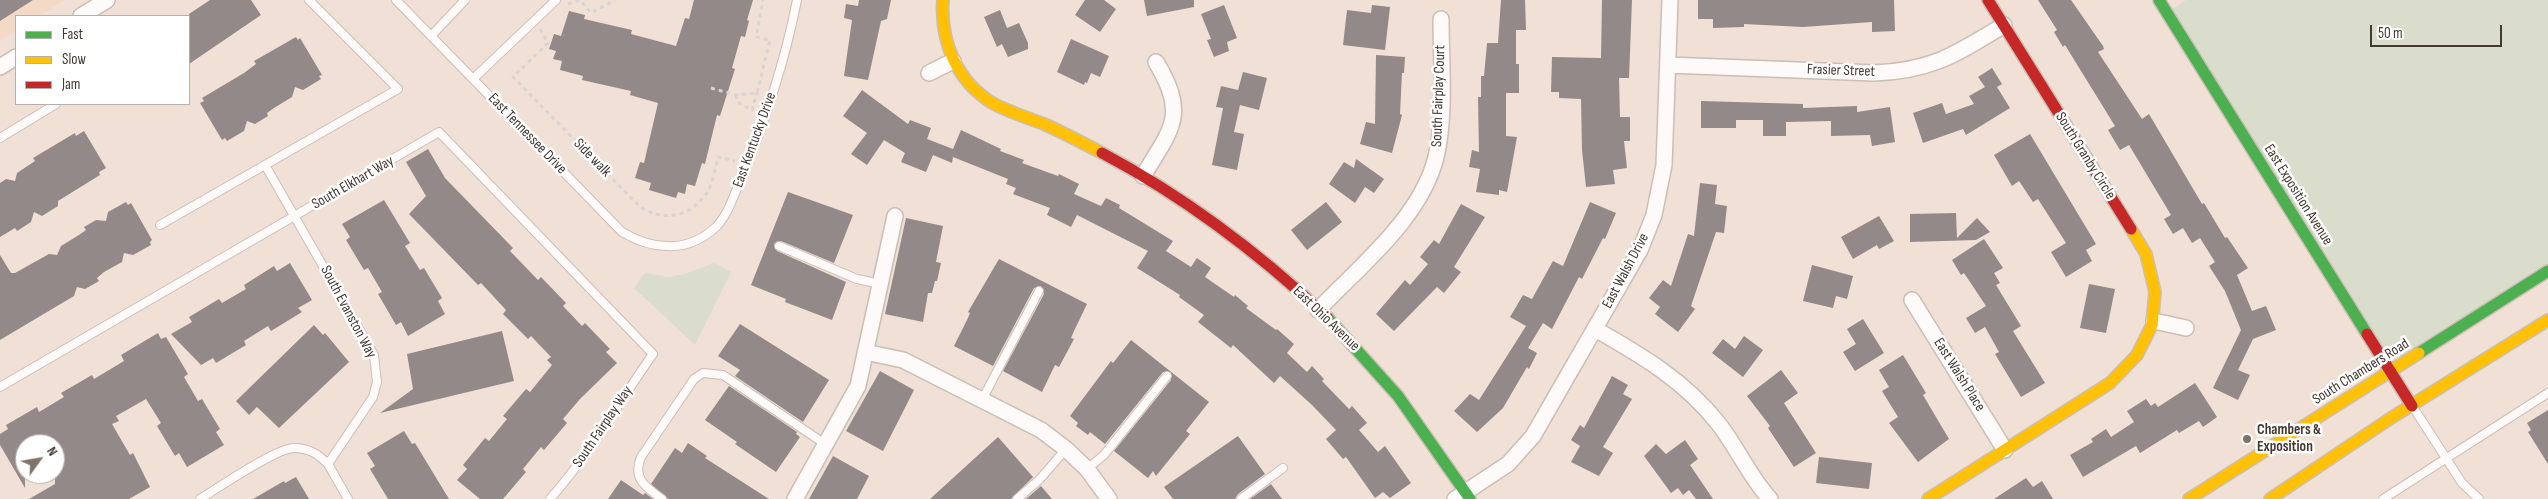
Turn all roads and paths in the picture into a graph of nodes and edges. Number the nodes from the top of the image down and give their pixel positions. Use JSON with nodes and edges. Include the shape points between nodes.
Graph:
{"nodes":[{"id":1,"x":107,"y":0,"type":"edge"},
{"id":2,"x":309,"y":0,"type":"edge"},
{"id":3,"x":396,"y":0,"type":"edge"},
{"id":4,"x":465,"y":0,"type":"edge"},
{"id":5,"x":556,"y":0,"type":"edge"},
{"id":6,"x":615,"y":0,"type":"edge"},
{"id":7,"x":763,"y":0,"type":"edge"},
{"id":8,"x":797,"y":0,"type":"edge"},
{"id":9,"x":943,"y":0,"type":"edge"},
{"id":10,"x":1670,"y":0,"type":"edge"},
{"id":11,"x":1988,"y":0,"type":"edge"},
{"id":12,"x":2159,"y":0,"type":"edge"},
{"id":13,"x":563,"y":8,"type":"dead end"},
{"id":14,"x":83,"y":15,"type":"edge"},
{"id":15,"x":1441,"y":19,"type":"dead end"},
{"id":16,"x":544,"y":24,"type":"dead end"},
{"id":17,"x":2004,"y":25,"type":"junction"},
{"id":18,"x":431,"y":36,"type":"junction"},
{"id":19,"x":15,"y":58,"type":"edge"},
{"id":20,"x":953,"y":61,"type":"junction"},
{"id":21,"x":1156,"y":62,"type":"dead end"},
{"id":22,"x":1668,"y":65,"type":"junction"},
{"id":23,"x":0,"y":67,"type":"edge"},
{"id":24,"x":929,"y":73,"type":"dead end"},
{"id":25,"x":473,"y":79,"type":"junction"},
{"id":26,"x":711,"y":88,"type":"dead end"},
{"id":27,"x":757,"y":94,"type":"junction"},
{"id":28,"x":736,"y":95,"type":"junction"},
{"id":29,"x":54,"y":105,"type":"edge"},
{"id":30,"x":752,"y":112,"type":"dead end"},
{"id":31,"x":0,"y":138,"type":"edge"},
{"id":32,"x":738,"y":155,"type":"dead end"},
{"id":33,"x":265,"y":165,"type":"junction"},
{"id":34,"x":1143,"y":176,"type":"junction"},
{"id":35,"x":295,"y":216,"type":"junction"},
{"id":36,"x":895,"y":216,"type":"dead end"},
{"id":37,"x":160,"y":225,"type":"dead end"},
{"id":38,"x":779,"y":246,"type":"dead end"},
{"id":39,"x":670,"y":247,"type":"joint"},
{"id":40,"x":2548,"y":271,"type":"edge"},
{"id":41,"x":880,"y":284,"type":"junction"},
{"id":42,"x":1039,"y":291,"type":"dead end"},
{"id":43,"x":1912,"y":300,"type":"dead end"},
{"id":44,"x":1318,"y":310,"type":"junction"},
{"id":45,"x":2548,"y":320,"type":"edge"},
{"id":46,"x":2154,"y":321,"type":"junction"},
{"id":47,"x":2186,"y":328,"type":"dead end"},
{"id":48,"x":1595,"y":329,"type":"junction"},
{"id":49,"x":865,"y":352,"type":"junction"},
{"id":50,"x":653,"y":354,"type":"joint"},
{"id":51,"x":2390,"y":372,"type":"junction"},
{"id":52,"x":1166,"y":376,"type":"dead end"},
{"id":53,"x":0,"y":387,"type":"edge"},
{"id":54,"x":2548,"y":393,"type":"edge"},
{"id":55,"x":982,"y":400,"type":"junction"},
{"id":56,"x":2412,"y":406,"type":"junction"},
{"id":57,"x":825,"y":444,"type":"junction"},
{"id":58,"x":1066,"y":448,"type":"junction"},
{"id":59,"x":2005,"y":450,"type":"junction"},
{"id":60,"x":2445,"y":458,"type":"junction"},
{"id":61,"x":328,"y":464,"type":"junction"},
{"id":62,"x":1283,"y":468,"type":"dead end"},
{"id":63,"x":1087,"y":469,"type":"junction"},
{"id":64,"x":1464,"y":497,"type":"edge"},
{"id":65,"x":200,"y":499,"type":"edge"},
{"id":66,"x":348,"y":499,"type":"edge"},
{"id":67,"x":550,"y":499,"type":"edge"},
{"id":68,"x":662,"y":499,"type":"edge"},
{"id":69,"x":796,"y":499,"type":"edge"},
{"id":70,"x":1017,"y":499,"type":"edge"},
{"id":71,"x":1109,"y":499,"type":"edge"},
{"id":72,"x":1241,"y":499,"type":"edge"},
{"id":73,"x":1770,"y":499,"type":"edge"},
{"id":74,"x":1928,"y":499,"type":"edge"},
{"id":75,"x":2189,"y":499,"type":"edge"},
{"id":76,"x":2270,"y":499,"type":"edge"},
{"id":77,"x":2383,"y":499,"type":"edge"},
{"id":78,"x":2478,"y":499,"type":"edge"}],
"edges":[{"from":1,"to":14,"type":"street"},
{"from":2,"to":33,"type":"lane","via":[[398,89]]},
{"from":3,"to":18,"type":"lane","name":"East Tennessee Drive"},
{"from":4,"to":18,"type":"lane"},
{"from":5,"to":25,"type":"lane"},
{"from":6,"to":13,"type":"path","via":[[591,13],[580,0]]},
{"from":7,"to":27,"type":"path","via":[[756,37],[770,40]]},
{"from":8,"to":39,"type":"lane","name":"East Kentucky Drive","via":[[777,80],[727,211],[718,225],[702,237]]},
{"from":9,"to":20,"type":"street","name":"East Ohio Avenue","via":[[942,23]]},
{"from":10,"to":22,"type":"street","name":"East Walsh Drive"},
{"from":11,"to":17,"type":"street","name":"South Granby Circle"},
{"from":12,"to":51,"type":"street","name":"East Exposition Avenue"},
{"from":15,"to":44,"type":"street","name":"South Fairplay Court","via":[[1440,132],[1428,181],[1411,211],[1395,230]]},
{"from":16,"to":32,"type":"path","name":"Side walk","via":[[539,29],[548,43],[513,77],[639,206],[651,214],[671,217],[692,207],[707,193],[718,157],[735,162]]},
{"from":17,"to":22,"type":"street","name":"Frasier Street","via":[[1956,55],[1900,72]]},
{"from":17,"to":46,"type":"street","name":"South Granby Circle","via":[[2146,254],[2156,289]]},
{"from":18,"to":25,"type":"lane","name":"East Tennessee Drive"},
{"from":19,"to":23,"type":"street"},
{"from":20,"to":24,"type":"street"},
{"from":20,"to":34,"type":"street","name":"East Ohio Avenue","via":[[979,93],[997,104],[1089,146]]},
{"from":21,"to":34,"type":"street","via":[[1172,92],[1175,109],[1168,135]]},
{"from":22,"to":48,"type":"street","name":"East Walsh Drive","via":[[1664,165],[1654,215],[1640,250]]},
{"from":25,"to":39,"type":"lane","name":"East Tennessee Drive","via":[[622,232],[637,241]]},
{"from":26,"to":28,"type":"path"},
{"from":27,"to":28,"type":"path"},
{"from":27,"to":28,"type":"path","via":[[752,110],[738,102]]},
{"from":27,"to":30,"type":"path"},
{"from":29,"to":31,"type":"lane"},
{"from":33,"to":35,"type":"lane","name":"South Evanston Way"},
{"from":33,"to":37,"type":"lane"},
{"from":34,"to":44,"type":"street","name":"East Ohio Avenue","via":[[1226,232]]},
{"from":35,"to":50,"type":"lane","name":"South Elkhart Way","via":[[439,132]]},
{"from":35,"to":53,"type":"lane","name":"South Elkhart Way"},
{"from":35,"to":61,"type":"lane","name":"South Evanston Way","via":[[374,355],[377,370],[373,397]]},
{"from":36,"to":41,"type":"street"},
{"from":38,"to":41,"type":"lane","via":[[857,279]]},
{"from":40,"to":51,"type":"street","name":"South Chambers Road"},
{"from":41,"to":49,"type":"street"},
{"from":42,"to":55,"type":"lane"},
{"from":43,"to":59,"type":"street","name":"East Walsh Place"},
{"from":44,"to":64,"type":"street","name":"East Ohio Avenue","via":[[1411,411]]},
{"from":45,"to":56,"type":"street"},
{"from":46,"to":47,"type":"street"},
{"from":46,"to":59,"type":"street","name":"South Granby Circle","via":[[2140,354],[2110,384]]},
{"from":48,"to":64,"type":"street","name":"East Walsh Drive","via":[[1522,451]]},
{"from":48,"to":73,"type":"street","via":[[1676,379],[1704,405]]},
{"from":49,"to":55,"type":"street","via":[[903,360]]},
{"from":49,"to":57,"type":"street","via":[[858,386]]},
{"from":50,"to":67,"type":"lane","name":"South Fairplay Way","via":[[591,448]]},
{"from":51,"to":56,"type":"street","name":"East Exposition Avenue"},
{"from":51,"to":75,"type":"street","name":"South Chambers Road"},
{"from":52,"to":63,"type":"lane","via":[[1104,455]]},
{"from":54,"to":60,"type":"lane"},
{"from":55,"to":58,"type":"street","via":[[1041,430]]},
{"from":56,"to":60,"type":"lane"},
{"from":56,"to":76,"type":"street"},
{"from":57,"to":68,"type":"lane","via":[[723,375],[703,373],[694,379],[637,466],[638,477],[644,486]]},
{"from":57,"to":69,"type":"street"},
{"from":58,"to":63,"type":"street"},
{"from":58,"to":70,"type":"lane"},
{"from":59,"to":74,"type":"street","name":"South Granby Circle"},
{"from":60,"to":77,"type":"lane"},
{"from":60,"to":78,"type":"lane"},
{"from":61,"to":65,"type":"lane","via":[[307,449],[286,449]]},
{"from":61,"to":66,"type":"lane"},
{"from":62,"to":72,"type":"lane"},
{"from":63,"to":71,"type":"street"}]}
